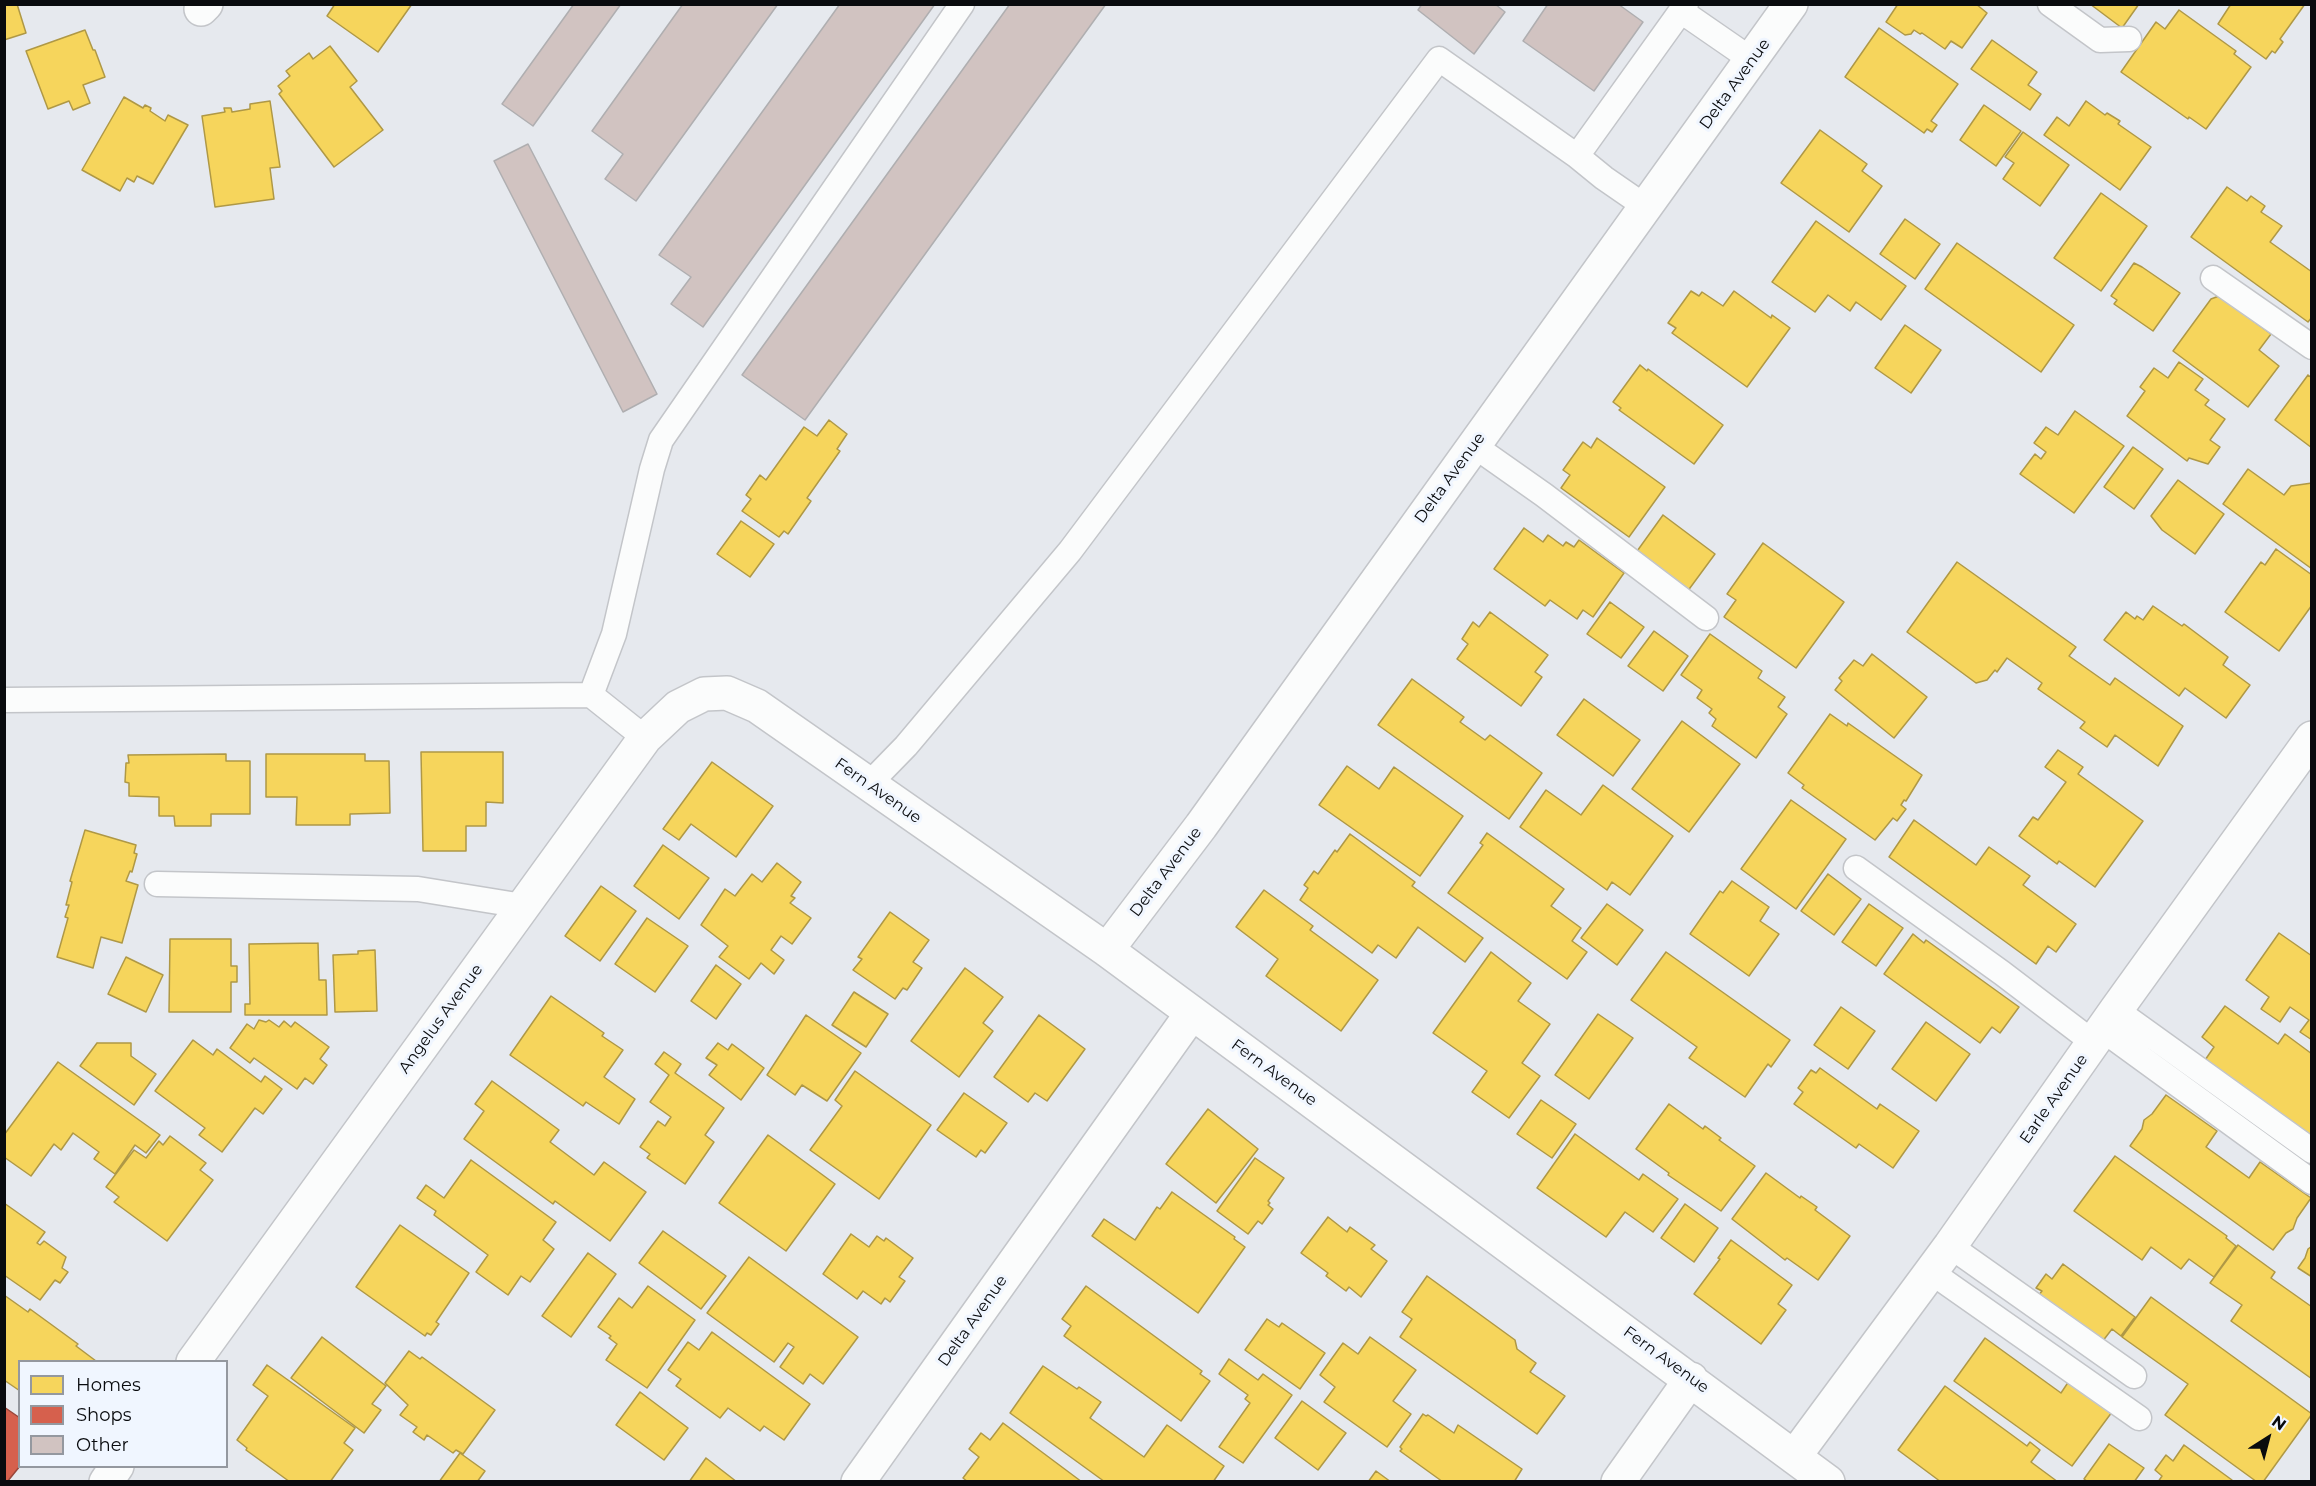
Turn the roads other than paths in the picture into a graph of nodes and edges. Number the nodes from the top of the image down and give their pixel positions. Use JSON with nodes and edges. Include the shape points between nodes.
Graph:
{"nodes":[{"id":1,"x":962,"y":4,"type":"edge"},
{"id":2,"x":1791,"y":4,"type":"edge"},
{"id":3,"x":2050,"y":4,"type":"edge"},
{"id":4,"x":1684,"y":8,"type":"edge"},
{"id":5,"x":2129,"y":39,"type":"dead end"},
{"id":6,"x":1752,"y":60,"type":"junction"},
{"id":7,"x":1577,"y":156,"type":"junction"},
{"id":8,"x":1646,"y":207,"type":"junction"},
{"id":9,"x":2213,"y":278,"type":"dead end"},
{"id":10,"x":2312,"y":347,"type":"edge"},
{"id":11,"x":1473,"y":445,"type":"junction"},
{"id":12,"x":1706,"y":618,"type":"dead end"},
{"id":13,"x":704,"y":694,"type":"joint"},
{"id":14,"x":591,"y":695,"type":"junction"},
{"id":15,"x":4,"y":700,"type":"edge"},
{"id":16,"x":645,"y":738,"type":"junction"},
{"id":17,"x":2312,"y":738,"type":"edge"},
{"id":18,"x":869,"y":784,"type":"junction"},
{"id":19,"x":1856,"y":868,"type":"dead end"},
{"id":20,"x":157,"y":884,"type":"dead end"},
{"id":21,"x":523,"y":906,"type":"junction"},
{"id":22,"x":1107,"y":950,"type":"junction"},
{"id":23,"x":1192,"y":1013,"type":"junction"},
{"id":24,"x":2104,"y":1027,"type":"junction"},
{"id":25,"x":2312,"y":1151,"type":"edge"},
{"id":26,"x":2312,"y":1182,"type":"edge"},
{"id":27,"x":1941,"y":1259,"type":"junction"},
{"id":28,"x":194,"y":1360,"type":"edge"},
{"id":29,"x":2134,"y":1376,"type":"dead end"},
{"id":30,"x":1691,"y":1379,"type":"junction"},
{"id":31,"x":2139,"y":1418,"type":"dead end"},
{"id":32,"x":1794,"y":1457,"type":"junction"},
{"id":33,"x":116,"y":1468,"type":"edge"},
{"id":34,"x":106,"y":1482,"type":"edge"},
{"id":35,"x":858,"y":1482,"type":"edge"},
{"id":36,"x":1617,"y":1482,"type":"edge"},
{"id":37,"x":1828,"y":1482,"type":"edge"}],
"edges":[{"from":1,"to":14,"type":"lane","via":[[661,440],[614,634]]},
{"from":2,"to":6,"type":"street","name":"Delta Avenue"},
{"from":3,"to":5,"type":"lane","via":[[2100,40]]},
{"from":4,"to":6,"type":"lane"},
{"from":4,"to":7,"type":"lane"},
{"from":6,"to":8,"type":"street","name":"Delta Avenue"},
{"from":7,"to":8,"type":"lane"},
{"from":7,"to":18,"type":"lane","via":[[1439,59],[1070,551],[906,746]]},
{"from":8,"to":11,"type":"street","name":"Delta Avenue"},
{"from":9,"to":10,"type":"lane"},
{"from":11,"to":12,"type":"lane"},
{"from":11,"to":22,"type":"street","name":"Delta Avenue","via":[[1201,826]]},
{"from":13,"to":16,"type":"street","name":"Angelus Avenue","via":[[678,707]]},
{"from":13,"to":18,"type":"street","name":"Fern Avenue","via":[[727,693],[757,706]]},
{"from":14,"to":15,"type":"lane"},
{"from":14,"to":16,"type":"lane"},
{"from":16,"to":21,"type":"street","name":"Angelus Avenue"},
{"from":17,"to":24,"type":"street","name":"Earle Avenue"},
{"from":18,"to":22,"type":"street","name":"Fern Avenue"},
{"from":19,"to":24,"type":"lane","via":[[2002,973]]},
{"from":20,"to":21,"type":"lane","via":[[418,890]]},
{"from":21,"to":28,"type":"street","name":"Angelus Avenue"},
{"from":22,"to":23,"type":"street","name":"Fern Avenue"},
{"from":23,"to":30,"type":"street","name":"Fern Avenue"},
{"from":23,"to":35,"type":"street","name":"Delta Avenue"},
{"from":24,"to":25,"type":"lane"},
{"from":24,"to":26,"type":"lane"},
{"from":24,"to":27,"type":"street","name":"Earle Avenue"},
{"from":27,"to":29,"type":"lane"},
{"from":27,"to":31,"type":"lane"},
{"from":27,"to":32,"type":"street","name":"Earle Avenue"},
{"from":30,"to":32,"type":"street","name":"Fern Avenue"},
{"from":30,"to":36,"type":"street"},
{"from":32,"to":37,"type":"street","name":"Fern Avenue"},
{"from":33,"to":34,"type":"street"}]}
